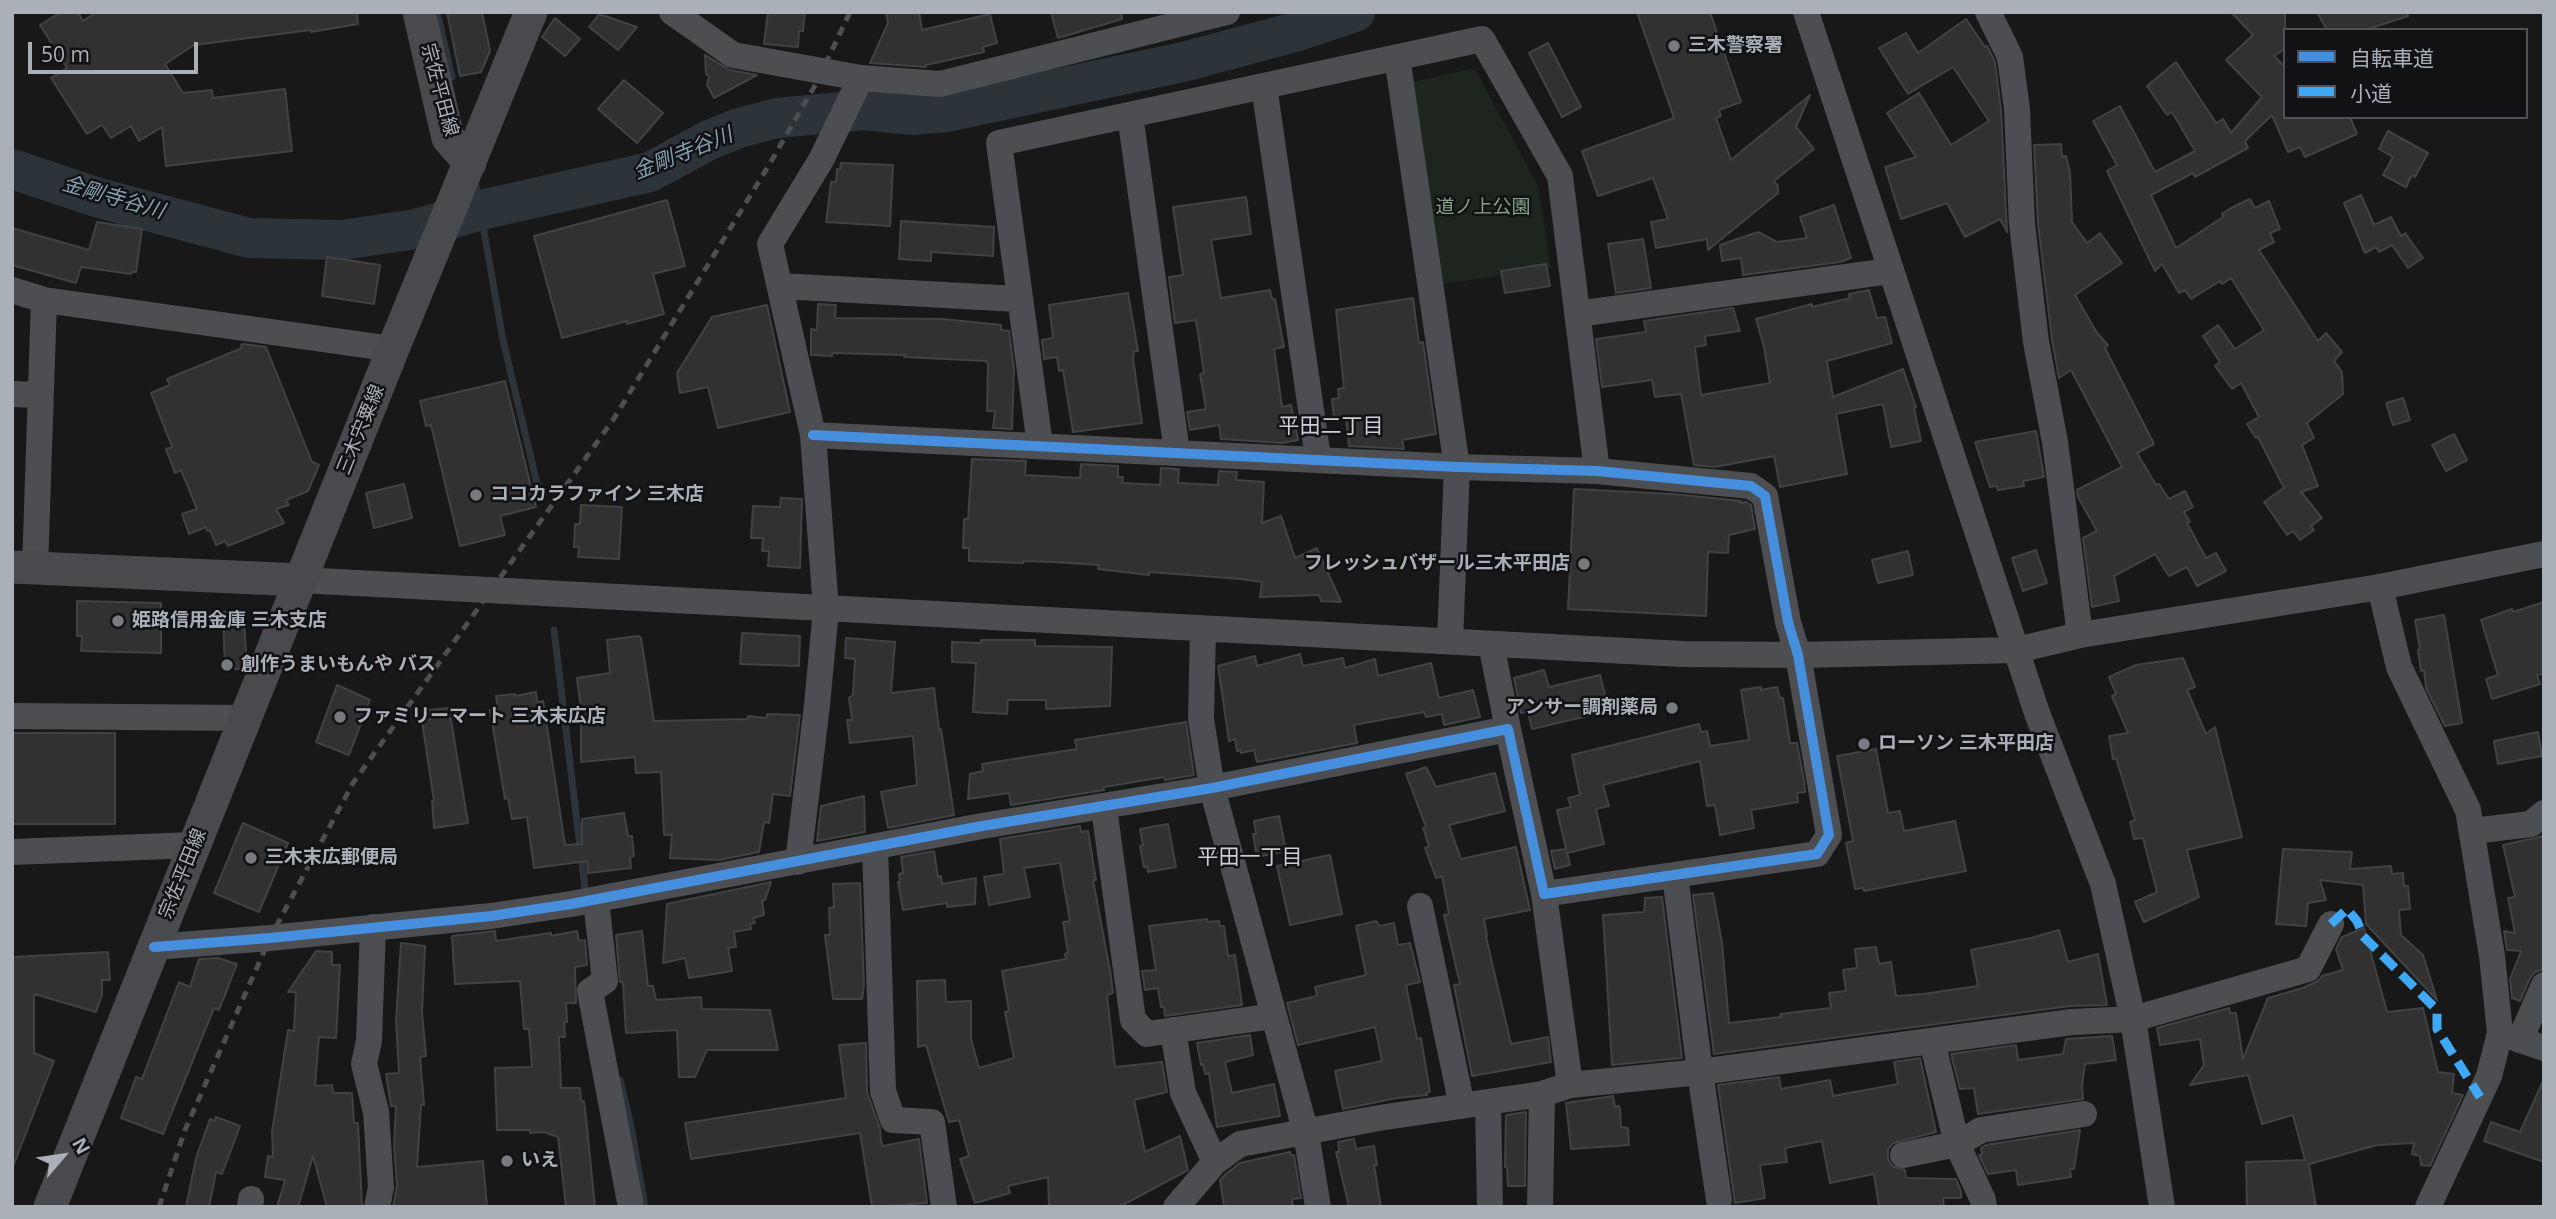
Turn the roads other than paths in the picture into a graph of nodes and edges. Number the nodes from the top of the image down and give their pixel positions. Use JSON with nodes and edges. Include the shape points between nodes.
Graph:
{"nodes":[{"id":1,"x":419,"y":12,"type":"edge"},
{"id":2,"x":531,"y":12,"type":"edge"},
{"id":3,"x":672,"y":12,"type":"edge"},
{"id":4,"x":1806,"y":12,"type":"edge"},
{"id":5,"x":1988,"y":12,"type":"edge"},
{"id":6,"x":1215,"y":14,"type":"edge"},
{"id":7,"x":1397,"y":57,"type":"junction"},
{"id":8,"x":861,"y":78,"type":"junction"},
{"id":9,"x":1264,"y":86,"type":"junction"},
{"id":10,"x":1130,"y":115,"type":"junction"},
{"id":11,"x":467,"y":169,"type":"junction"},
{"id":12,"x":1890,"y":271,"type":"junction"},
{"id":13,"x":780,"y":286,"type":"junction"},
{"id":14,"x":12,"y":290,"type":"edge"},
{"id":15,"x":1018,"y":299,"type":"junction"},
{"id":16,"x":44,"y":300,"type":"junction"},
{"id":17,"x":1577,"y":314,"type":"junction"},
{"id":18,"x":393,"y":349,"type":"junction"},
{"id":19,"x":12,"y":394,"type":"edge"},
{"id":20,"x":39,"y":395,"type":"junction"},
{"id":21,"x":813,"y":435,"type":"junction"},
{"id":22,"x":1040,"y":445,"type":"junction"},
{"id":23,"x":1177,"y":452,"type":"junction"},
{"id":24,"x":1318,"y":458,"type":"junction"},
{"id":25,"x":1457,"y":467,"type":"junction"},
{"id":26,"x":1597,"y":471,"type":"junction"},
{"id":27,"x":2544,"y":554,"type":"edge"},
{"id":28,"x":23,"y":567,"type":"edge"},
{"id":29,"x":301,"y":580,"type":"junction"},
{"id":30,"x":2380,"y":587,"type":"junction"},
{"id":31,"x":826,"y":609,"type":"junction"},
{"id":32,"x":1203,"y":629,"type":"junction"},
{"id":33,"x":2080,"y":635,"type":"junction"},
{"id":34,"x":1450,"y":641,"type":"junction"},
{"id":35,"x":1491,"y":643,"type":"junction"},
{"id":36,"x":2017,"y":650,"type":"junction"},
{"id":37,"x":1798,"y":655,"type":"junction"},
{"id":38,"x":12,"y":716,"type":"edge"},
{"id":39,"x":246,"y":718,"type":"junction"},
{"id":40,"x":1507,"y":729,"type":"junction"},
{"id":41,"x":1212,"y":788,"type":"junction"},
{"id":42,"x":1104,"y":808,"type":"junction"},
{"id":43,"x":2544,"y":813,"type":"edge"},
{"id":44,"x":2473,"y":831,"type":"junction"},
{"id":45,"x":195,"y":845,"type":"junction"},
{"id":46,"x":875,"y":847,"type":"junction"},
{"id":47,"x":12,"y":852,"type":"edge"},
{"id":48,"x":798,"y":862,"type":"junction"},
{"id":49,"x":1675,"y":875,"type":"junction"},
{"id":50,"x":1544,"y":894,"type":"junction"},
{"id":51,"x":596,"y":900,"type":"junction"},
{"id":52,"x":1420,"y":906,"type":"dead end"},
{"id":53,"x":2331,"y":924,"type":"dead end"},
{"id":54,"x":373,"y":927,"type":"junction"},
{"id":55,"x":154,"y":947,"type":"junction"},
{"id":56,"x":2544,"y":985,"type":"edge"},
{"id":57,"x":1274,"y":1016,"type":"junction"},
{"id":58,"x":2133,"y":1019,"type":"junction"},
{"id":59,"x":1172,"y":1031,"type":"junction"},
{"id":60,"x":2521,"y":1040,"type":"edge"},
{"id":61,"x":1932,"y":1041,"type":"junction"},
{"id":62,"x":1700,"y":1072,"type":"junction"},
{"id":63,"x":1570,"y":1085,"type":"junction"},
{"id":64,"x":1542,"y":1094,"type":"junction"},
{"id":65,"x":1475,"y":1104,"type":"junction"},
{"id":66,"x":2084,"y":1114,"type":"dead end"},
{"id":67,"x":1306,"y":1133,"type":"junction"},
{"id":68,"x":1957,"y":1144,"type":"junction"},
{"id":69,"x":1903,"y":1155,"type":"dead end"},
{"id":70,"x":1214,"y":1163,"type":"junction"},
{"id":71,"x":1719,"y":1200,"type":"dead end"},
{"id":72,"x":1178,"y":1206,"type":"edge"},
{"id":73,"x":50,"y":1207,"type":"edge"},
{"id":74,"x":377,"y":1207,"type":"edge"},
{"id":75,"x":631,"y":1207,"type":"edge"},
{"id":76,"x":944,"y":1207,"type":"edge"},
{"id":77,"x":1318,"y":1207,"type":"edge"},
{"id":78,"x":1490,"y":1207,"type":"edge"},
{"id":79,"x":1541,"y":1207,"type":"edge"},
{"id":80,"x":1984,"y":1207,"type":"edge"},
{"id":81,"x":2162,"y":1207,"type":"edge"},
{"id":82,"x":2428,"y":1207,"type":"edge"}],
"edges":[{"from":1,"to":11,"type":"main road","name":"宗佐平田線","via":[[448,138]]},
{"from":2,"to":11,"type":"main road","name":"三木宍粟線"},
{"from":3,"to":8,"type":"street","via":[[733,55]]},
{"from":4,"to":12,"type":"street"},
{"from":5,"to":33,"type":"street","via":[[2010,57],[2036,342],[2055,442]]},
{"from":6,"to":8,"type":"street","via":[[940,84]]},
{"from":7,"to":9,"type":"street"},
{"from":7,"to":17,"type":"street","via":[[1482,39],[1560,176]]},
{"from":7,"to":25,"type":"street"},
{"from":8,"to":13,"type":"street","via":[[821,160],[770,244]]},
{"from":9,"to":10,"type":"street"},
{"from":9,"to":24,"type":"street"},
{"from":10,"to":15,"type":"street","via":[[999,143]]},
{"from":10,"to":23,"type":"street"},
{"from":11,"to":18,"type":"main road","name":"三木宍粟線"},
{"from":12,"to":17,"type":"street"},
{"from":12,"to":36,"type":"street"},
{"from":13,"to":15,"type":"street"},
{"from":13,"to":21,"type":"street"},
{"from":14,"to":16,"type":"street"},
{"from":15,"to":22,"type":"street"},
{"from":16,"to":18,"type":"street"},
{"from":16,"to":20,"type":"street"},
{"from":17,"to":26,"type":"street"},
{"from":18,"to":29,"type":"main road","name":"三木宍粟線"},
{"from":19,"to":20,"type":"street"},
{"from":20,"to":28,"type":"street"},
{"from":21,"to":22,"type":"street"},
{"from":21,"to":31,"type":"street"},
{"from":22,"to":23,"type":"street"},
{"from":23,"to":24,"type":"street"},
{"from":24,"to":25,"type":"street"},
{"from":25,"to":26,"type":"street"},
{"from":25,"to":34,"type":"street"},
{"from":26,"to":37,"type":"street","via":[[1751,486],[1765,496]]},
{"from":27,"to":30,"type":"street"},
{"from":28,"to":29,"type":"main road"},
{"from":29,"to":31,"type":"street"},
{"from":29,"to":39,"type":"main road","name":"宗佐平田線"},
{"from":30,"to":33,"type":"street"},
{"from":30,"to":44,"type":"street","via":[[2399,667],[2468,810]]},
{"from":31,"to":32,"type":"street"},
{"from":31,"to":48,"type":"street"},
{"from":32,"to":34,"type":"street"},
{"from":32,"to":41,"type":"street","via":[[1200,719]]},
{"from":33,"to":36,"type":"street"},
{"from":34,"to":35,"type":"street"},
{"from":35,"to":37,"type":"street"},
{"from":35,"to":40,"type":"street"},
{"from":36,"to":37,"type":"street"},
{"from":36,"to":58,"type":"street","via":[[2103,884]]},
{"from":37,"to":49,"type":"street","via":[[1829,835],[1817,854]]},
{"from":38,"to":39,"type":"street"},
{"from":39,"to":45,"type":"main road","name":"宗佐平田線"},
{"from":40,"to":41,"type":"street"},
{"from":40,"to":50,"type":"street"},
{"from":41,"to":42,"type":"street"},
{"from":41,"to":57,"type":"street"},
{"from":42,"to":46,"type":"street"},
{"from":42,"to":59,"type":"street","via":[[1133,1020],[1147,1034]]},
{"from":43,"to":44,"type":"street","via":[[2531,824]]},
{"from":44,"to":60,"type":"street","via":[[2493,956]]},
{"from":45,"to":47,"type":"street"},
{"from":45,"to":55,"type":"main road","name":"宗佐平田線"},
{"from":46,"to":48,"type":"street"},
{"from":46,"to":76,"type":"street","via":[[883,1091],[893,1120],[932,1122]]},
{"from":48,"to":51,"type":"street"},
{"from":49,"to":50,"type":"street"},
{"from":49,"to":62,"type":"street"},
{"from":50,"to":63,"type":"street"},
{"from":51,"to":54,"type":"street"},
{"from":51,"to":75,"type":"street","via":[[605,981],[590,991]]},
{"from":52,"to":65,"type":"street"},
{"from":53,"to":58,"type":"street","via":[[2308,969]]},
{"from":54,"to":55,"type":"street"},
{"from":54,"to":74,"type":"street","via":[[364,1064],[376,1112],[381,1187]]},
{"from":55,"to":73,"type":"main road","name":"宗佐平田線"},
{"from":56,"to":60,"type":"street"},
{"from":57,"to":59,"type":"street"},
{"from":57,"to":67,"type":"street"},
{"from":58,"to":61,"type":"street","via":[[2072,1022]]},
{"from":58,"to":81,"type":"street"},
{"from":59,"to":70,"type":"street","via":[[1183,1093]]},
{"from":60,"to":82,"type":"street","via":[[2489,1076]]},
{"from":61,"to":62,"type":"street"},
{"from":61,"to":68,"type":"street"},
{"from":62,"to":63,"type":"street"},
{"from":62,"to":71,"type":"street"},
{"from":63,"to":64,"type":"street"},
{"from":64,"to":65,"type":"street"},
{"from":64,"to":79,"type":"street"},
{"from":65,"to":67,"type":"street"},
{"from":65,"to":78,"type":"street"},
{"from":66,"to":68,"type":"street","via":[[1981,1130]]},
{"from":67,"to":70,"type":"street","via":[[1240,1144]]},
{"from":67,"to":77,"type":"street"},
{"from":68,"to":69,"type":"street"},
{"from":68,"to":80,"type":"street"},
{"from":70,"to":72,"type":"street"}]}
